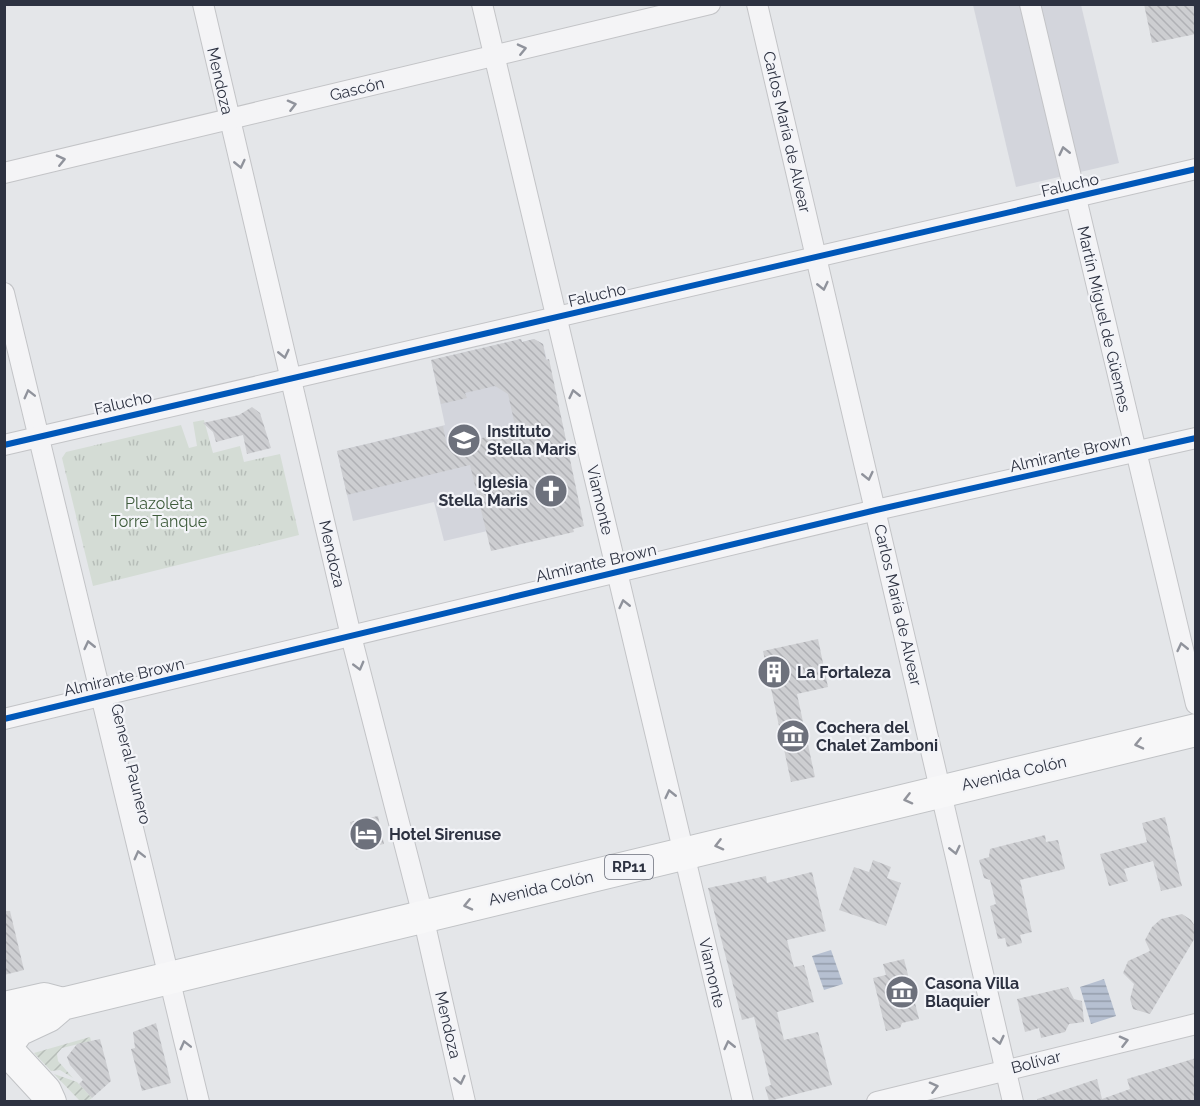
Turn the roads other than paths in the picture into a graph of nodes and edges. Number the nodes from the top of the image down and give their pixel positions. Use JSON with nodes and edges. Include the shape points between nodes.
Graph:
{"nodes":[{"id":1,"x":203,"y":4,"type":"edge"},
{"id":2,"x":482,"y":4,"type":"edge"},
{"id":3,"x":710,"y":4,"type":"edge"},
{"id":4,"x":756,"y":4,"type":"edge"},
{"id":5,"x":1029,"y":4,"type":"edge"},
{"id":6,"x":494,"y":56,"type":"junction"},
{"id":7,"x":230,"y":120,"type":"junction"},
{"id":8,"x":1196,"y":169,"type":"edge"},
{"id":9,"x":4,"y":173,"type":"edge"},
{"id":10,"x":1075,"y":197,"type":"junction"},
{"id":11,"x":817,"y":259,"type":"junction"},
{"id":12,"x":4,"y":292,"type":"edge"},
{"id":13,"x":556,"y":318,"type":"junction"},
{"id":14,"x":290,"y":379,"type":"junction"},
{"id":15,"x":39,"y":437,"type":"junction"},
{"id":16,"x":1196,"y":438,"type":"edge"},
{"id":17,"x":4,"y":445,"type":"edge"},
{"id":18,"x":1136,"y":452,"type":"junction"},
{"id":19,"x":876,"y":510,"type":"junction"},
{"id":20,"x":617,"y":572,"type":"junction"},
{"id":21,"x":351,"y":636,"type":"junction"},
{"id":22,"x":101,"y":696,"type":"junction"},
{"id":23,"x":1196,"y":704,"type":"edge"},
{"id":24,"x":4,"y":719,"type":"edge"},
{"id":25,"x":1196,"y":730,"type":"edge"},
{"id":26,"x":941,"y":791,"type":"junction"},
{"id":27,"x":684,"y":854,"type":"junction"},
{"id":28,"x":423,"y":916,"type":"junction"},
{"id":29,"x":169,"y":977,"type":"junction"},
{"id":30,"x":62,"y":1004,"type":"junction"},
{"id":31,"x":4,"y":1008,"type":"edge"},
{"id":32,"x":1196,"y":1024,"type":"edge"},
{"id":33,"x":1006,"y":1070,"type":"junction"},
{"id":34,"x":4,"y":1076,"type":"edge"},
{"id":35,"x":31,"y":1101,"type":"edge"},
{"id":36,"x":50,"y":1101,"type":"edge"},
{"id":37,"x":199,"y":1101,"type":"edge"},
{"id":38,"x":465,"y":1101,"type":"edge"},
{"id":39,"x":743,"y":1101,"type":"edge"},
{"id":40,"x":877,"y":1101,"type":"edge"},
{"id":41,"x":1013,"y":1101,"type":"edge"}],
"edges":[{"from":1,"to":7,"type":"street","name":"Mendoza"},
{"from":2,"to":6,"type":"street","name":"Viamonte"},
{"from":6,"to":3,"type":"street","name":"Gascón","one_way":true},
{"from":4,"to":11,"type":"street","name":"Carlos María de Alvear"},
{"from":10,"to":5,"type":"street","name":"Martín Miguel de Güemes","one_way":true},
{"from":7,"to":6,"type":"street","name":"Gascón","one_way":true},
{"from":6,"to":13,"type":"street","name":"Viamonte"},
{"from":9,"to":7,"type":"street","name":"Gascón","one_way":true},
{"from":7,"to":14,"type":"street","name":"Mendoza","one_way":true},
{"from":8,"to":10,"type":"street","name":"Falucho"},
{"from":10,"to":11,"type":"street","name":"Falucho"},
{"from":10,"to":18,"type":"street","name":"Martín Miguel de Güemes"},
{"from":11,"to":13,"type":"street","name":"Falucho"},
{"from":11,"to":19,"type":"street","name":"Carlos María de Alvear","one_way":true},
{"from":15,"to":12,"type":"street","name":"General Paunero","one_way":true},
{"from":13,"to":14,"type":"street","name":"Falucho"},
{"from":20,"to":13,"type":"street","name":"Viamonte","one_way":true},
{"from":14,"to":15,"type":"street","name":"Falucho"},
{"from":14,"to":21,"type":"street","name":"Mendoza"},
{"from":15,"to":17,"type":"street","name":"Falucho"},
{"from":22,"to":15,"type":"street","name":"General Paunero","one_way":true},
{"from":16,"to":18,"type":"street","name":"Almirante Brown"},
{"from":18,"to":19,"type":"street","name":"Almirante Brown"},
{"from":23,"to":18,"type":"street","name":"Martín Miguel de Güemes","one_way":true},
{"from":19,"to":20,"type":"street","name":"Almirante Brown"},
{"from":19,"to":26,"type":"street","name":"Carlos María de Alvear"},
{"from":20,"to":21,"type":"street","name":"Almirante Brown"},
{"from":27,"to":20,"type":"street","name":"Viamonte","one_way":true},
{"from":21,"to":22,"type":"street","name":"Almirante Brown"},
{"from":21,"to":28,"type":"street","name":"Mendoza","one_way":true},
{"from":22,"to":24,"type":"street","name":"Almirante Brown"},
{"from":29,"to":22,"type":"street","name":"General Paunero","one_way":true},
{"from":25,"to":26,"type":"main road","name":"Avenida Colón","number":"RP11","one_way":true},
{"from":26,"to":27,"type":"main road","name":"Avenida Colón","number":"RP11","one_way":true},
{"from":26,"to":33,"type":"street","name":"Carlos María de Alvear","one_way":true},
{"from":27,"to":28,"type":"main road","name":"Avenida Colón","number":"RP11","one_way":true},
{"from":39,"to":27,"type":"street","name":"Viamonte","one_way":true},
{"from":28,"to":29,"type":"main road","name":"Avenida Colón","number":"RP11"},
{"from":28,"to":38,"type":"street","name":"Mendoza","one_way":true},
{"from":29,"to":30,"type":"main road","name":"Avenida Colón","number":"RP11"},
{"from":37,"to":29,"type":"street","name":"General Paunero","one_way":true},
{"from":30,"to":31,"type":"main road","number":"RP11","via":[[44,999]]},
{"from":30,"to":36,"type":"main road","number":"RP11","via":[[48,1016],[18,1030],[8,1044],[9,1052]]},
{"from":33,"to":32,"type":"street","name":"Bolívar","one_way":true},
{"from":40,"to":33,"type":"street","name":"Bolívar","one_way":true},
{"from":33,"to":41,"type":"street","name":"Carlos María de Alvear"},
{"from":34,"to":35,"type":"main road"}]}
